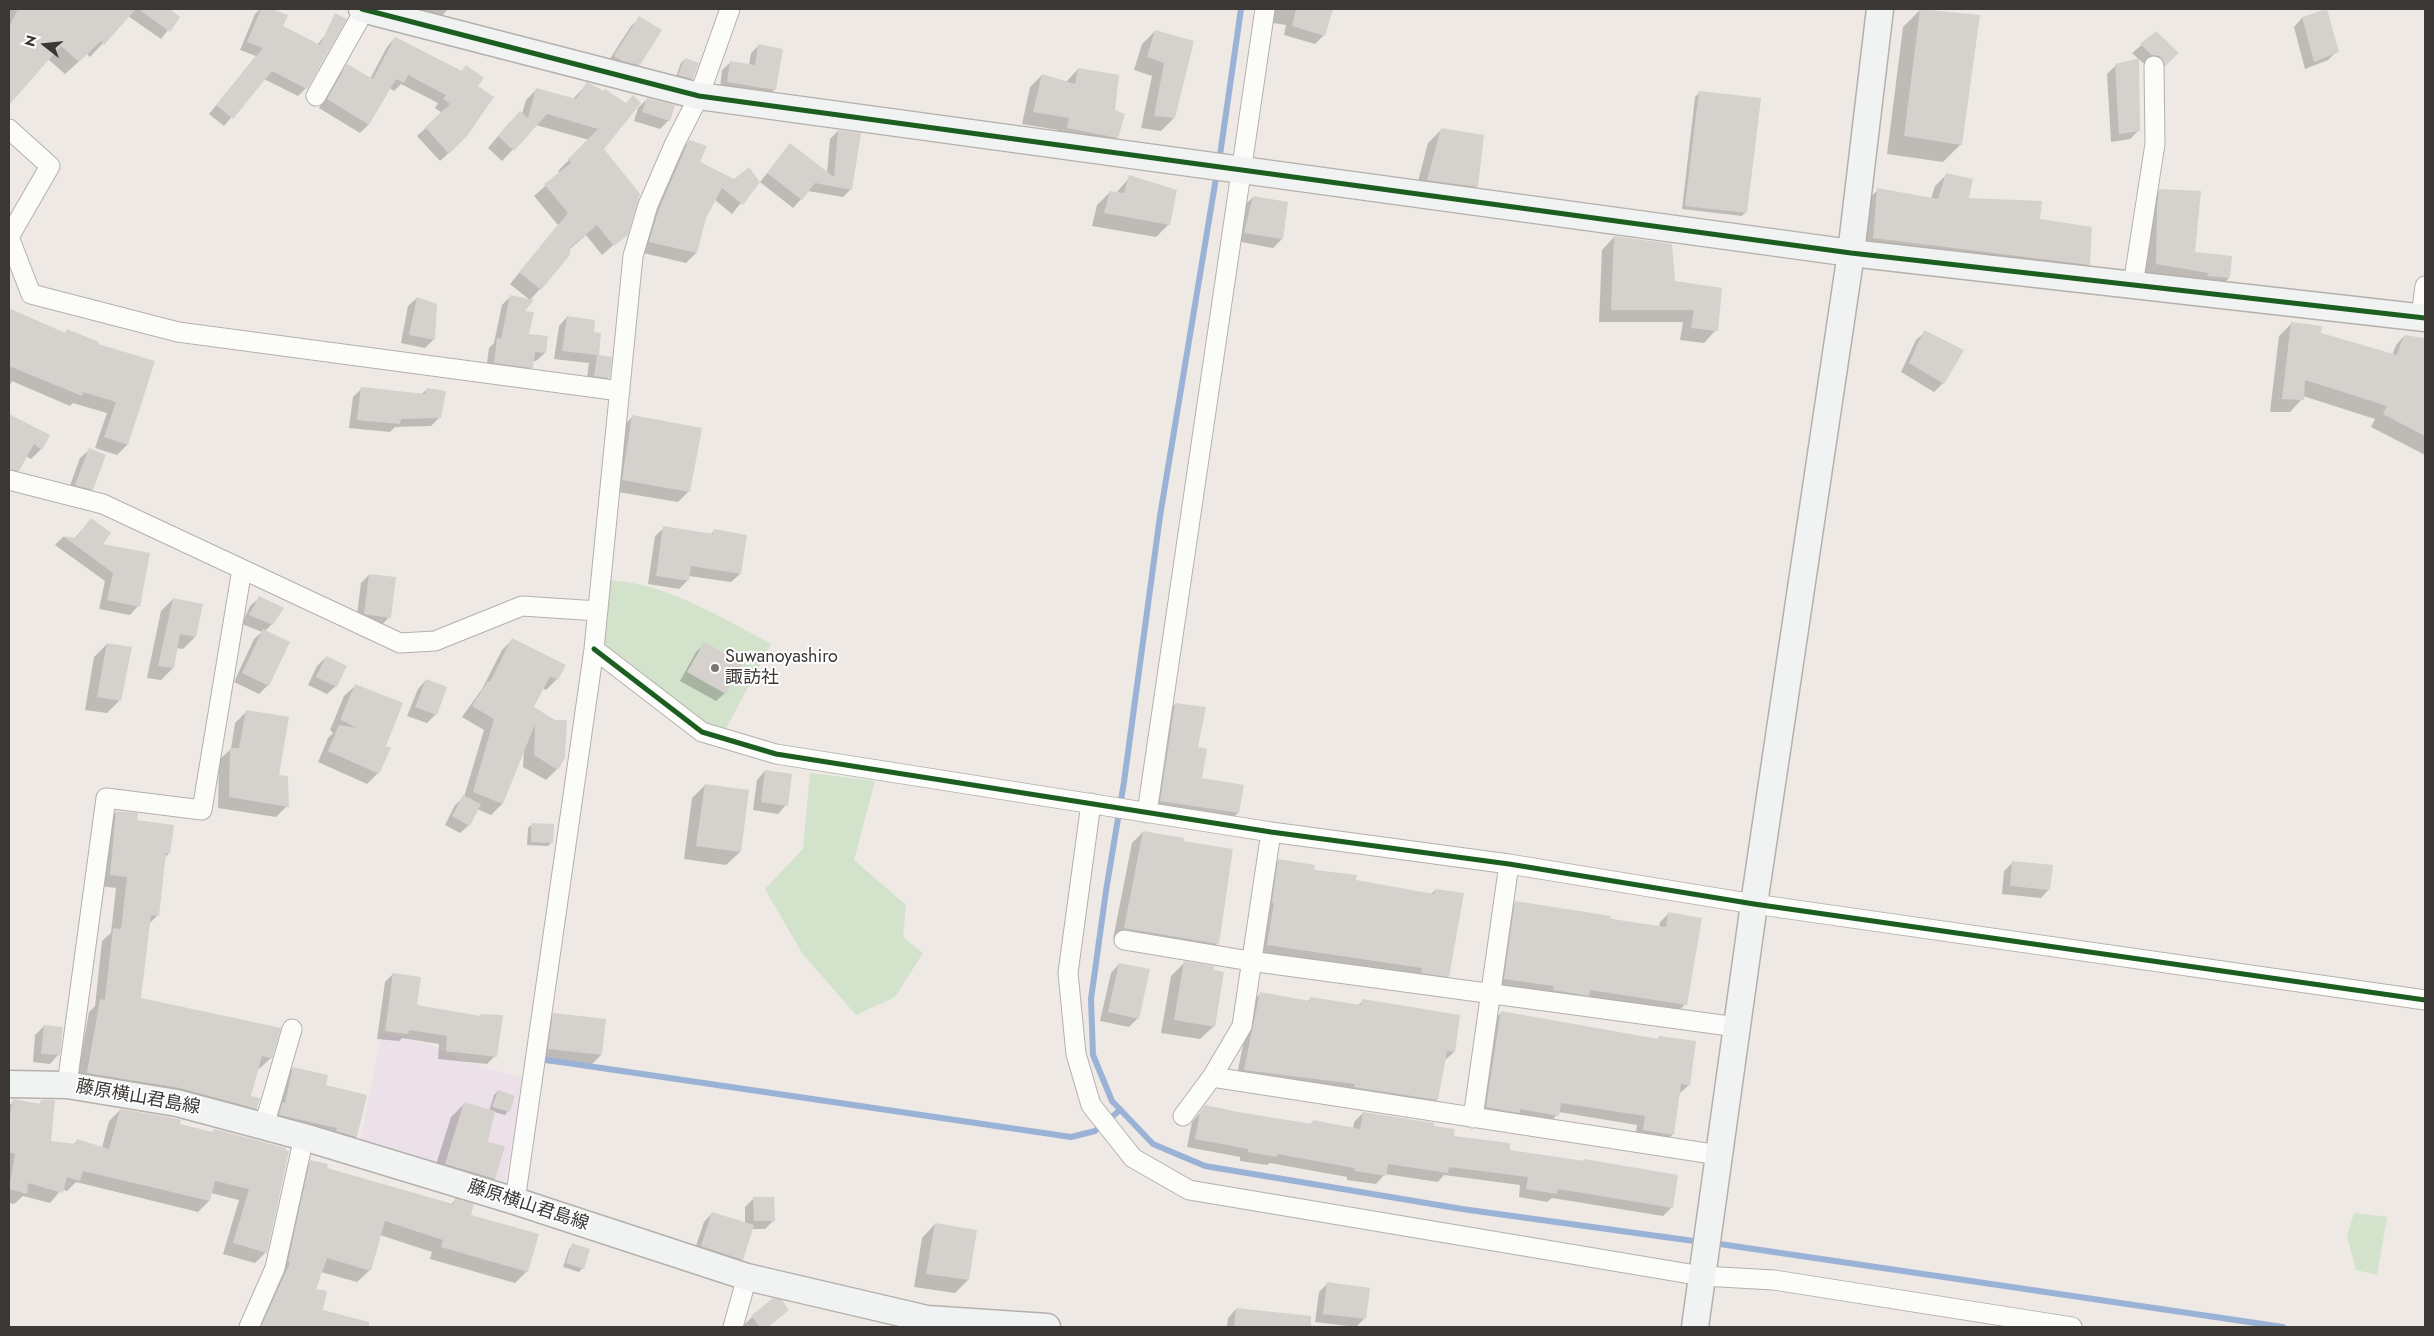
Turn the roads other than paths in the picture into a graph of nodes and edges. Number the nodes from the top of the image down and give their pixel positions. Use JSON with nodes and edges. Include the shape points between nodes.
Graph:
{"nodes":[{"id":1,"x":364,"y":9,"type":"edge"},
{"id":2,"x":730,"y":9,"type":"edge"},
{"id":3,"x":1265,"y":9,"type":"edge"},
{"id":4,"x":1880,"y":9,"type":"edge"},
{"id":5,"x":2154,"y":66,"type":"dead end"},
{"id":6,"x":316,"y":96,"type":"dead end"},
{"id":7,"x":699,"y":96,"type":"junction"},
{"id":8,"x":9,"y":129,"type":"edge"},
{"id":9,"x":1242,"y":168,"type":"junction"},
{"id":10,"x":1851,"y":253,"type":"junction"},
{"id":11,"x":2133,"y":285,"type":"junction"},
{"id":12,"x":2425,"y":286,"type":"edge"},
{"id":13,"x":2423,"y":318,"type":"edge"},
{"id":14,"x":620,"y":391,"type":"junction"},
{"id":15,"x":9,"y":480,"type":"edge"},
{"id":16,"x":242,"y":569,"type":"junction"},
{"id":17,"x":598,"y":611,"type":"junction"},
{"id":18,"x":594,"y":648,"type":"junction"},
{"id":19,"x":1091,"y":803,"type":"junction"},
{"id":20,"x":1141,"y":811,"type":"junction"},
{"id":21,"x":1271,"y":832,"type":"junction"},
{"id":22,"x":1509,"y":864,"type":"junction"},
{"id":23,"x":1754,"y":904,"type":"junction"},
{"id":24,"x":1124,"y":940,"type":"dead end"},
{"id":25,"x":1250,"y":961,"type":"junction"},
{"id":26,"x":1490,"y":995,"type":"junction"},
{"id":27,"x":2425,"y":1000,"type":"edge"},
{"id":28,"x":1737,"y":1027,"type":"junction"},
{"id":29,"x":292,"y":1029,"type":"dead end"},
{"id":30,"x":1212,"y":1076,"type":"junction"},
{"id":31,"x":9,"y":1084,"type":"edge"},
{"id":32,"x":67,"y":1086,"type":"junction"},
{"id":33,"x":1183,"y":1116,"type":"dead end"},
{"id":34,"x":1473,"y":1118,"type":"junction"},
{"id":35,"x":264,"y":1126,"type":"junction"},
{"id":36,"x":304,"y":1137,"type":"junction"},
{"id":37,"x":1719,"y":1155,"type":"junction"},
{"id":38,"x":514,"y":1200,"type":"junction"},
{"id":39,"x":1702,"y":1276,"type":"junction"},
{"id":40,"x":746,"y":1277,"type":"junction"},
{"id":41,"x":249,"y":1327,"type":"edge"},
{"id":42,"x":733,"y":1327,"type":"edge"},
{"id":43,"x":1047,"y":1327,"type":"edge"},
{"id":44,"x":1696,"y":1327,"type":"edge"},
{"id":45,"x":2072,"y":1327,"type":"edge"}],
"edges":[{"from":1,"to":6,"type":"street"},
{"from":1,"to":7,"type":"street"},
{"from":2,"to":7,"type":"street"},
{"from":3,"to":9,"type":"street"},
{"from":4,"to":10,"type":"street"},
{"from":5,"to":11,"type":"street","via":[[2155,144]]},
{"from":7,"to":9,"type":"street"},
{"from":7,"to":14,"type":"street","via":[[648,205],[633,256]]},
{"from":8,"to":14,"type":"street","via":[[50,166],[9,237],[31,294],[178,332]]},
{"from":9,"to":10,"type":"street"},
{"from":9,"to":20,"type":"street"},
{"from":10,"to":11,"type":"street"},
{"from":10,"to":23,"type":"street"},
{"from":11,"to":13,"type":"street"},
{"from":12,"to":13,"type":"street"},
{"from":14,"to":17,"type":"street"},
{"from":15,"to":16,"type":"street","via":[[103,504]]},
{"from":16,"to":17,"type":"street","via":[[400,643],[435,641],[522,606]]},
{"from":16,"to":32,"type":"street","via":[[202,810],[106,798]]},
{"from":17,"to":18,"type":"street"},
{"from":18,"to":19,"type":"street","via":[[702,732],[776,754]]},
{"from":18,"to":38,"type":"street"},
{"from":19,"to":20,"type":"street"},
{"from":19,"to":39,"type":"street","via":[[1068,973],[1076,1054],[1091,1105],[1133,1158],[1189,1190]]},
{"from":20,"to":21,"type":"street"},
{"from":21,"to":22,"type":"street"},
{"from":21,"to":25,"type":"street"},
{"from":22,"to":23,"type":"street"},
{"from":22,"to":26,"type":"street"},
{"from":23,"to":27,"type":"street"},
{"from":23,"to":28,"type":"street"},
{"from":24,"to":25,"type":"street"},
{"from":25,"to":26,"type":"street"},
{"from":25,"to":30,"type":"street","via":[[1242,1026]]},
{"from":26,"to":28,"type":"street"},
{"from":26,"to":34,"type":"street"},
{"from":28,"to":37,"type":"street"},
{"from":29,"to":35,"type":"street"},
{"from":30,"to":33,"type":"street"},
{"from":30,"to":34,"type":"street"},
{"from":31,"to":32,"type":"street","name":"藤原横山君島線"},
{"from":32,"to":35,"type":"street","name":"藤原横山君島線","via":[[178,1103]]},
{"from":34,"to":37,"type":"street"},
{"from":35,"to":36,"type":"street","name":"藤原横山君島線"},
{"from":36,"to":38,"type":"street","name":"藤原横山君島線"},
{"from":36,"to":41,"type":"street","via":[[275,1268]]},
{"from":37,"to":39,"type":"street"},
{"from":38,"to":40,"type":"street","name":"藤原横山君島線"},
{"from":39,"to":44,"type":"street"},
{"from":39,"to":45,"type":"street","via":[[1774,1280]]},
{"from":40,"to":42,"type":"street"},
{"from":40,"to":43,"type":"street","name":"藤原横山君島線","via":[[927,1318]]}]}
